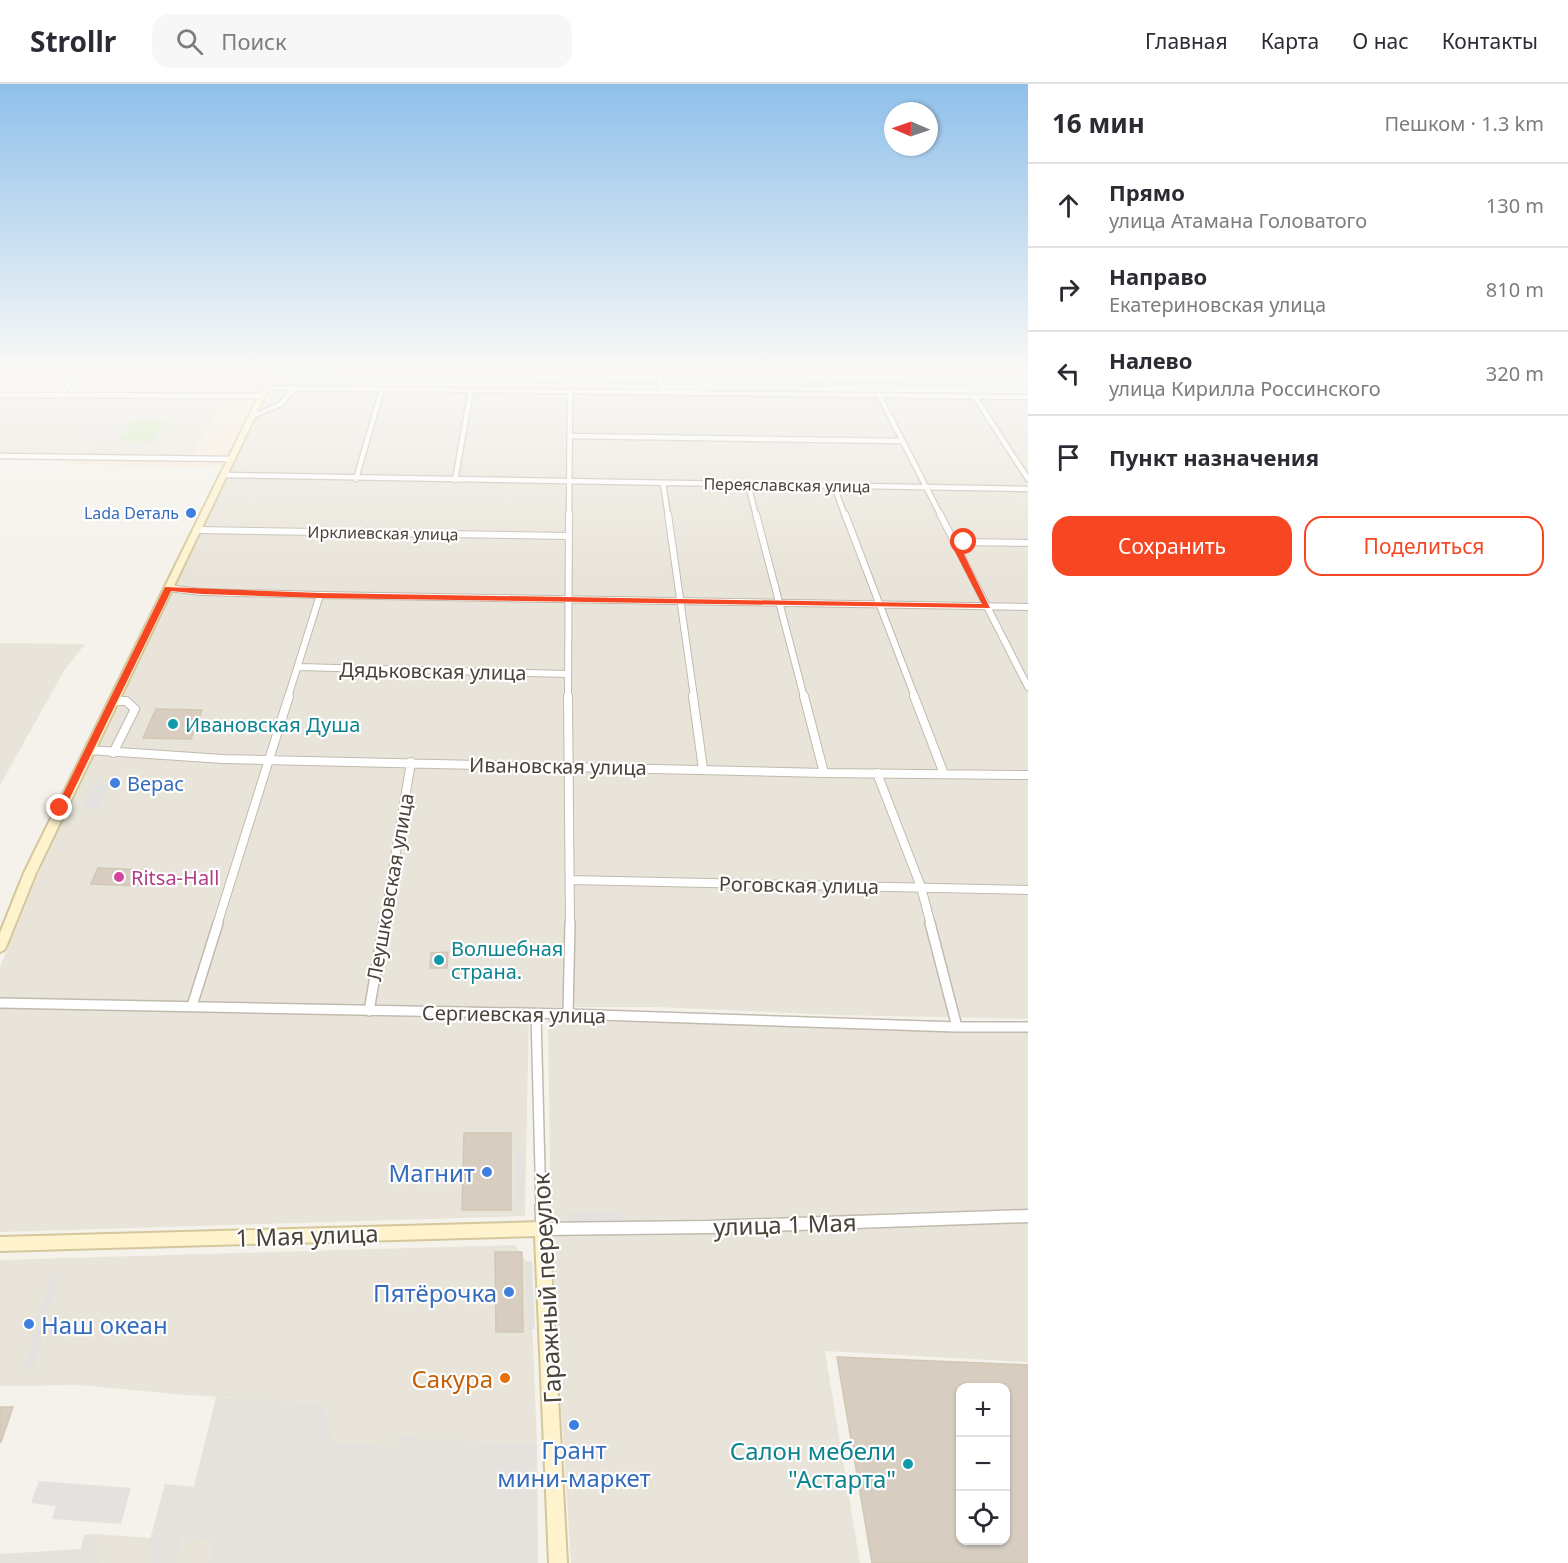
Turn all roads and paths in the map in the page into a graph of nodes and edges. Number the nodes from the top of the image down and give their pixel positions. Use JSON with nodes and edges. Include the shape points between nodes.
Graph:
{"nodes":[{"id":1,"x":241,"y":438,"type":"edge"},
{"id":2,"x":368,"y":438,"type":"edge"},
{"id":3,"x":462,"y":438,"type":"edge"},
{"id":4,"x":570,"y":438,"type":"edge"},
{"id":5,"x":704,"y":438,"type":"edge"},
{"id":6,"x":900,"y":438,"type":"edge"},
{"id":7,"x":1002,"y":438,"type":"edge"},
{"id":8,"x":901,"y":441,"type":"junction"},
{"id":9,"x":0,"y":456,"type":"edge"},
{"id":10,"x":231,"y":459,"type":"junction"},
{"id":11,"x":223,"y":475,"type":"junction"},
{"id":12,"x":356,"y":479,"type":"junction"},
{"id":13,"x":1028,"y":479,"type":"edge"},
{"id":14,"x":455,"y":480,"type":"junction"},
{"id":15,"x":570,"y":481,"type":"junction"},
{"id":16,"x":663,"y":483,"type":"junction"},
{"id":17,"x":748,"y":484,"type":"junction"},
{"id":18,"x":834,"y":486,"type":"junction"},
{"id":19,"x":925,"y":487,"type":"junction"},
{"id":20,"x":1028,"y":489,"type":"edge"},
{"id":21,"x":196,"y":530,"type":"junction"},
{"id":22,"x":569,"y":536,"type":"junction"},
{"id":23,"x":954,"y":542,"type":"junction"},
{"id":24,"x":1028,"y":543,"type":"edge"},
{"id":25,"x":168,"y":588,"type":"junction"},
{"id":26,"x":320,"y":596,"type":"junction"},
{"id":27,"x":569,"y":598,"type":"junction"},
{"id":28,"x":681,"y":600,"type":"junction"},
{"id":29,"x":778,"y":602,"type":"junction"},
{"id":30,"x":880,"y":604,"type":"junction"},
{"id":31,"x":987,"y":606,"type":"junction"},
{"id":32,"x":1028,"y":607,"type":"edge"},
{"id":33,"x":298,"y":667,"type":"junction"},
{"id":34,"x":568,"y":674,"type":"junction"},
{"id":35,"x":1027,"y":684,"type":"edge"},
{"id":36,"x":113,"y":701,"type":"junction"},
{"id":37,"x":89,"y":750,"type":"junction"},
{"id":38,"x":113,"y":753,"type":"junction"},
{"id":39,"x":268,"y":759,"type":"junction"},
{"id":40,"x":411,"y":762,"type":"junction"},
{"id":41,"x":568,"y":766,"type":"junction"},
{"id":42,"x":703,"y":769,"type":"junction"},
{"id":43,"x":824,"y":773,"type":"junction"},
{"id":44,"x":877,"y":773,"type":"junction"},
{"id":45,"x":944,"y":774,"type":"junction"},
{"id":46,"x":1028,"y":775,"type":"edge"},
{"id":47,"x":571,"y":880,"type":"junction"},
{"id":48,"x":921,"y":887,"type":"junction"},
{"id":49,"x":1028,"y":890,"type":"edge"},
{"id":50,"x":0,"y":947,"type":"edge"},
{"id":51,"x":0,"y":1003,"type":"edge"},
{"id":52,"x":192,"y":1006,"type":"junction"},
{"id":53,"x":369,"y":1011,"type":"junction"},
{"id":54,"x":536,"y":1014,"type":"junction"},
{"id":55,"x":568,"y":1014,"type":"junction"},
{"id":56,"x":957,"y":1027,"type":"junction"},
{"id":57,"x":1028,"y":1027,"type":"edge"},
{"id":58,"x":1028,"y":1216,"type":"edge"},
{"id":59,"x":537,"y":1229,"type":"junction"},
{"id":60,"x":0,"y":1244,"type":"edge"},
{"id":61,"x":558,"y":1563,"type":"edge"}],
"edges":[{"from":1,"to":10,"type":"main road"},
{"from":2,"to":12,"type":"street"},
{"from":3,"to":14,"type":"street"},
{"from":4,"to":15,"type":"street"},
{"from":5,"to":8,"type":"street"},
{"from":6,"to":8,"type":"street"},
{"from":7,"to":13,"type":"street"},
{"from":8,"to":19,"type":"street"},
{"from":9,"to":10,"type":"street"},
{"from":10,"to":11,"type":"main road"},
{"from":11,"to":12,"type":"street","name":"Переяславская улица"},
{"from":11,"to":21,"type":"main road"},
{"from":12,"to":14,"type":"street","name":"Переяславская улица"},
{"from":14,"to":15,"type":"street","name":"Переяславская улица"},
{"from":15,"to":16,"type":"street","name":"Переяславская улица"},
{"from":15,"to":22,"type":"street"},
{"from":16,"to":17,"type":"street","name":"Переяславская улица"},
{"from":16,"to":28,"type":"street"},
{"from":17,"to":18,"type":"street","name":"Переяславская улица"},
{"from":17,"to":29,"type":"street"},
{"from":18,"to":19,"type":"street","name":"Переяславская улица"},
{"from":18,"to":30,"type":"street"},
{"from":19,"to":20,"type":"street","name":"Переяславская улица"},
{"from":19,"to":23,"type":"street"},
{"from":21,"to":22,"type":"street","name":"Ирклиевская улица"},
{"from":21,"to":25,"type":"main road"},
{"from":22,"to":27,"type":"street"},
{"from":23,"to":24,"type":"street"},
{"from":23,"to":31,"type":"street"},
{"from":25,"to":26,"type":"street"},
{"from":25,"to":36,"type":"main road"},
{"from":26,"to":27,"type":"street"},
{"from":26,"to":33,"type":"street"},
{"from":27,"to":28,"type":"street"},
{"from":27,"to":34,"type":"street"},
{"from":28,"to":29,"type":"street"},
{"from":28,"to":42,"type":"street"},
{"from":29,"to":30,"type":"street"},
{"from":29,"to":43,"type":"street"},
{"from":30,"to":31,"type":"street"},
{"from":30,"to":45,"type":"street"},
{"from":31,"to":32,"type":"street"},
{"from":31,"to":35,"type":"street"},
{"from":33,"to":34,"type":"street","name":"Дядьковская улица"},
{"from":33,"to":39,"type":"street"},
{"from":34,"to":41,"type":"street"},
{"from":36,"to":37,"type":"main road"},
{"from":36,"to":38,"type":"street","via":[[126,701],[135,709]]},
{"from":37,"to":38,"type":"street","name":"Ивановская улица"},
{"from":37,"to":50,"type":"main road","via":[[30,873]]},
{"from":38,"to":39,"type":"street","name":"Ивановская улица"},
{"from":39,"to":40,"type":"street","name":"Ивановская улица"},
{"from":39,"to":52,"type":"street"},
{"from":40,"to":41,"type":"street","name":"Ивановская улица"},
{"from":40,"to":53,"type":"street","name":"Леушковская улица"},
{"from":41,"to":42,"type":"street","name":"Ивановская улица"},
{"from":41,"to":47,"type":"street"},
{"from":42,"to":43,"type":"street","name":"Ивановская улица"},
{"from":43,"to":44,"type":"street","name":"Ивановская улица"},
{"from":44,"to":45,"type":"street","name":"Ивановская улица"},
{"from":44,"to":48,"type":"street"},
{"from":45,"to":46,"type":"street","name":"Ивановская улица"},
{"from":47,"to":48,"type":"street","name":"Роговская улица"},
{"from":47,"to":55,"type":"street"},
{"from":48,"to":49,"type":"street","name":"Роговская улица"},
{"from":48,"to":56,"type":"street"},
{"from":51,"to":52,"type":"street","name":"Сергиевская улица"},
{"from":52,"to":53,"type":"street","name":"Сергиевская улица"},
{"from":53,"to":54,"type":"street","name":"Сергиевская улица"},
{"from":54,"to":55,"type":"street","name":"Сергиевская улица"},
{"from":54,"to":59,"type":"street","name":"Гаражный переулок"},
{"from":55,"to":56,"type":"street","name":"Сергиевская улица"},
{"from":56,"to":57,"type":"street","name":"Сергиевская улица"},
{"from":58,"to":59,"type":"street","name":"улица 1 Мая"},
{"from":59,"to":60,"type":"main road","name":"1 Мая улица"},
{"from":59,"to":61,"type":"main road","name":"Гаражный переулок","via":[[547,1334]]}]}
